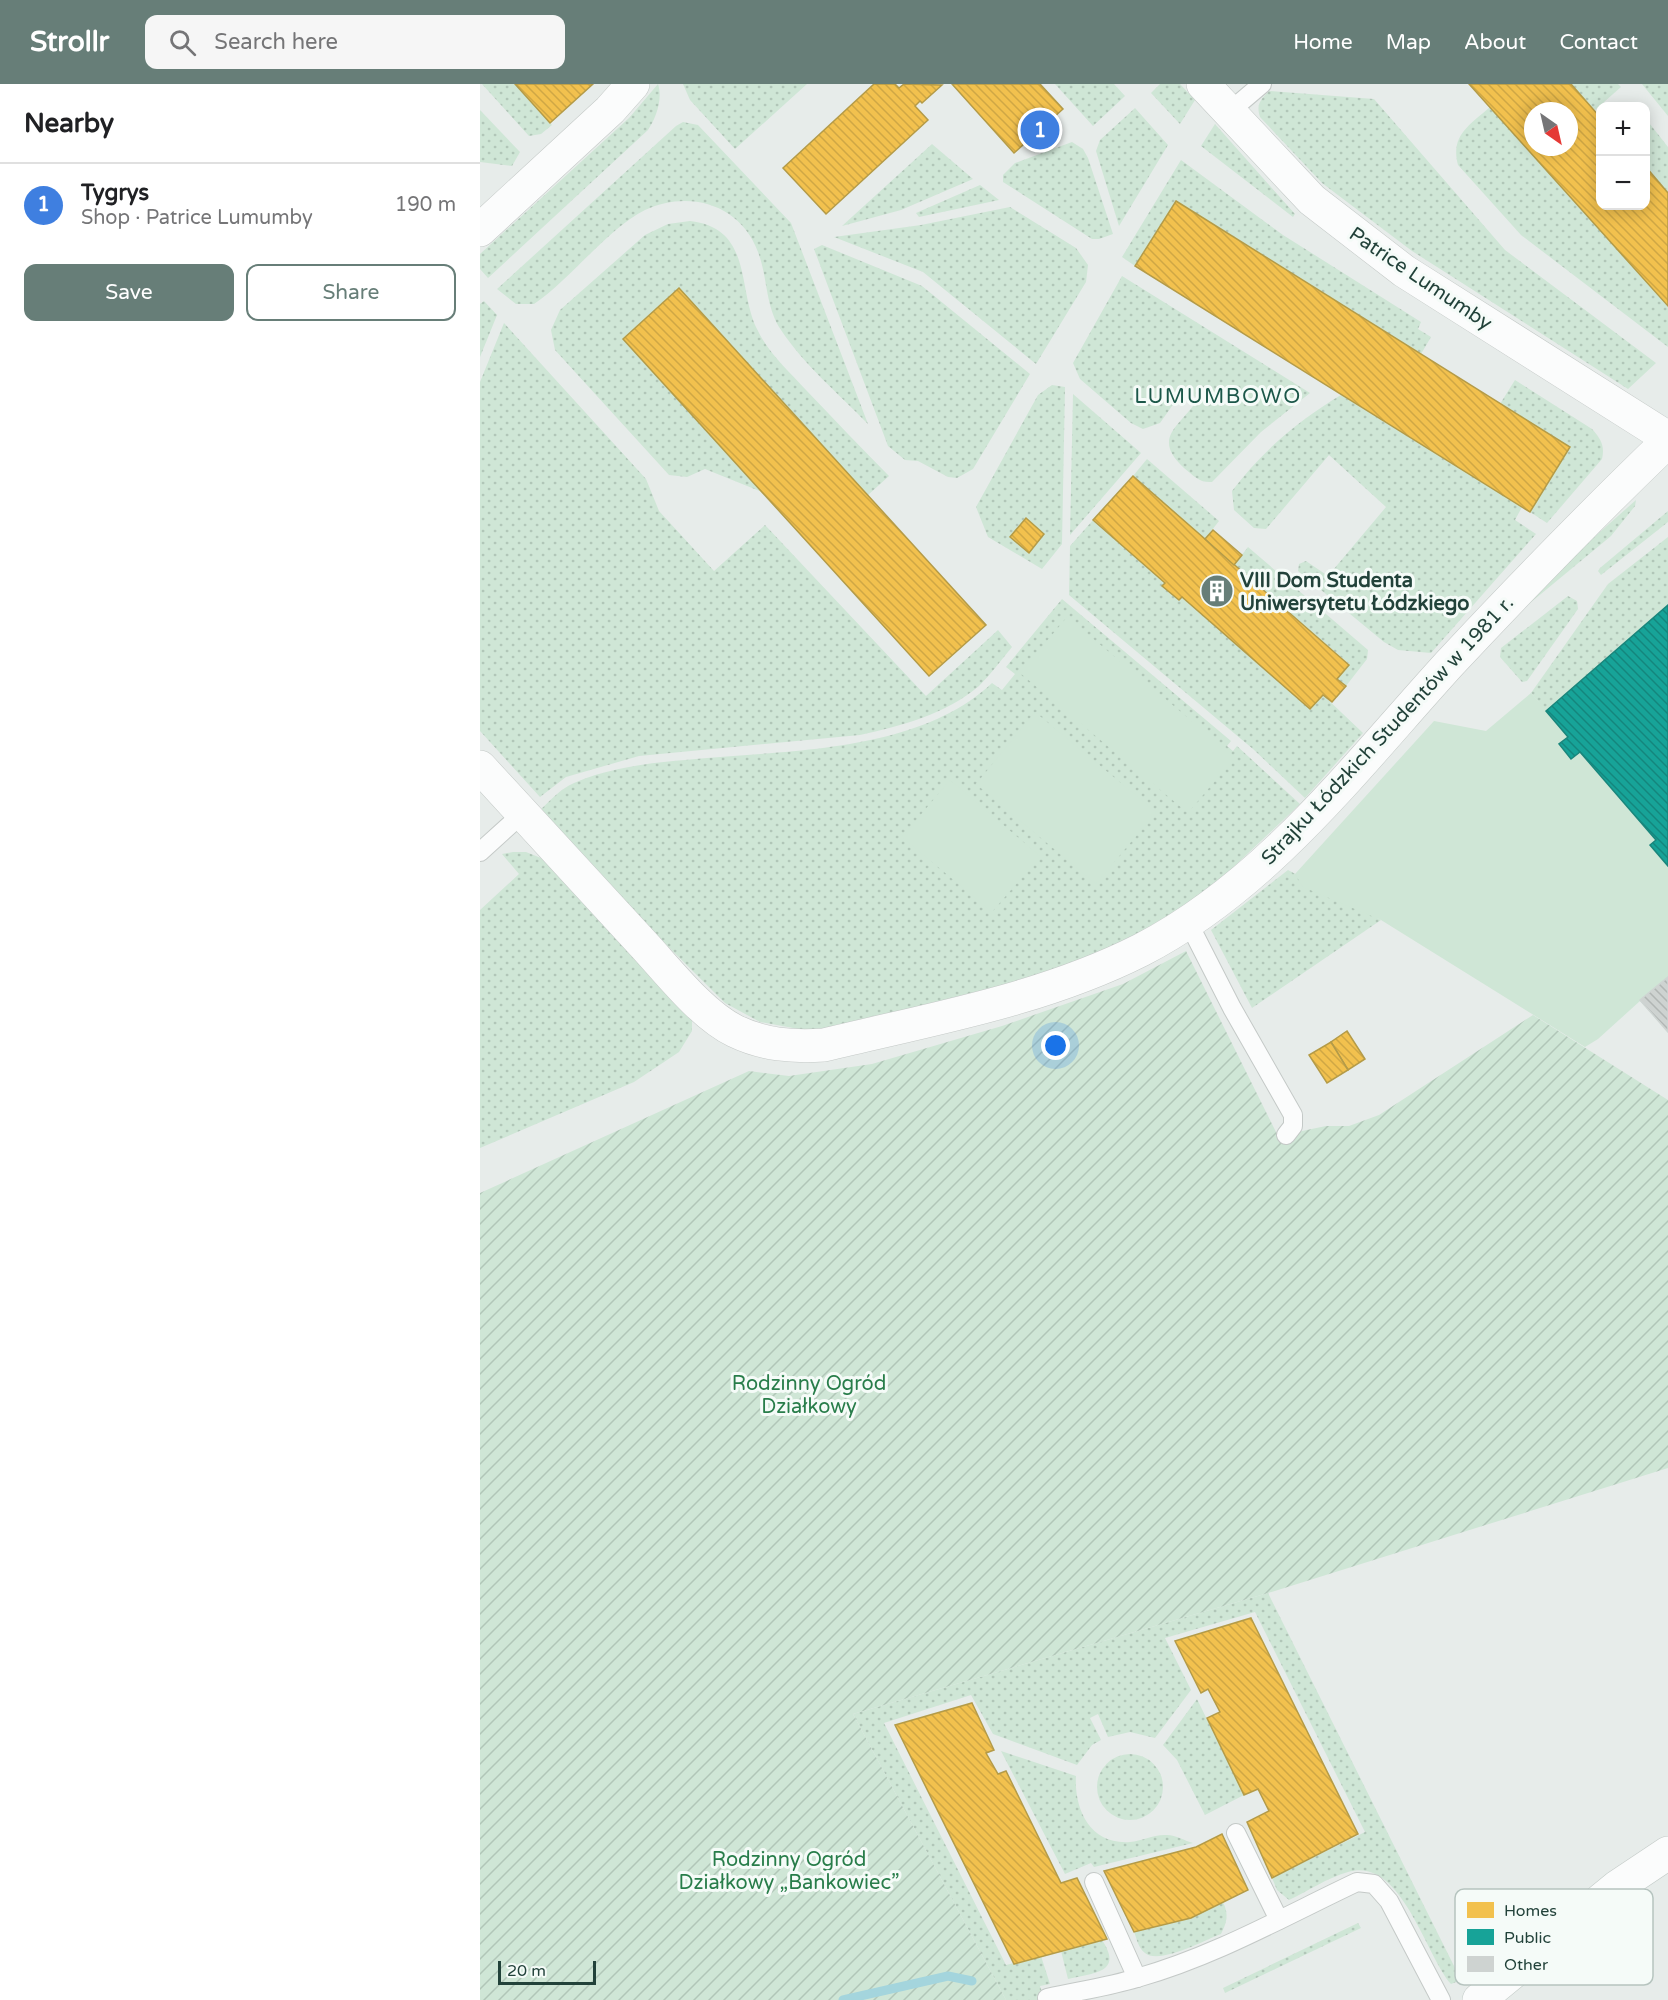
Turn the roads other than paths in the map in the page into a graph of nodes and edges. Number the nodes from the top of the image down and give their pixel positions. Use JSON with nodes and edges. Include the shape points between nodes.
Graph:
{"nodes":[{"id":1,"x":633,"y":84,"type":"edge"},
{"id":2,"x":1203,"y":84,"type":"edge"},
{"id":3,"x":1262,"y":84,"type":"edge"},
{"id":4,"x":1229,"y":112,"type":"junction"},
{"id":5,"x":480,"y":230,"type":"edge"},
{"id":6,"x":1668,"y":440,"type":"edge"},
{"id":7,"x":480,"y":766,"type":"edge"},
{"id":8,"x":523,"y":813,"type":"junction"},
{"id":9,"x":480,"y":852,"type":"edge"},
{"id":10,"x":1188,"y":922,"type":"junction"},
{"id":11,"x":1286,"y":1136,"type":"dead end"},
{"id":12,"x":1236,"y":1833,"type":"dead end"},
{"id":13,"x":1668,"y":1853,"type":"edge"},
{"id":14,"x":1094,"y":1882,"type":"dead end"},
{"id":15,"x":1615,"y":1889,"type":"edge"},
{"id":16,"x":1279,"y":1920,"type":"junction"},
{"id":17,"x":1137,"y":1978,"type":"junction"},
{"id":18,"x":1497,"y":1985,"type":"edge"},
{"id":19,"x":1047,"y":1998,"type":"dead end"},
{"id":20,"x":1441,"y":2000,"type":"edge"},
{"id":21,"x":1479,"y":2000,"type":"edge"}],
"edges":[{"from":1,"to":5,"type":"street"},
{"from":2,"to":4,"type":"street","name":"Patrice Lumumby"},
{"from":3,"to":4,"type":"lane"},
{"from":4,"to":6,"type":"street","name":"Patrice Lumumby","via":[[1312,201],[1404,271]]},
{"from":6,"to":10,"type":"street","name":"Strajku Łódzkich Studentów w 1981 r.","via":[[1559,547],[1279,849],[1233,890]]},
{"from":7,"to":8,"type":"street","name":"Strajku Łódzkich Studentów w 1981 r."},
{"from":8,"to":9,"type":"lane"},
{"from":8,"to":10,"type":"street","name":"Strajku Łódzkich Studentów w 1981 r.","via":[[659,962],[718,1019],[733,1031],[761,1042],[790,1047],[824,1046],[1061,985],[1144,948]]},
{"from":10,"to":11,"type":"lane","via":[[1293,1115],[1293,1126]]},
{"from":12,"to":16,"type":"lane"},
{"from":13,"to":15,"type":"street"},
{"from":14,"to":17,"type":"lane"},
{"from":16,"to":17,"type":"lane","via":[[1225,1946]]},
{"from":16,"to":20,"type":"lane","via":[[1357,1882],[1374,1884],[1389,1901]]},
{"from":17,"to":19,"type":"lane"},
{"from":18,"to":21,"type":"street"}]}
